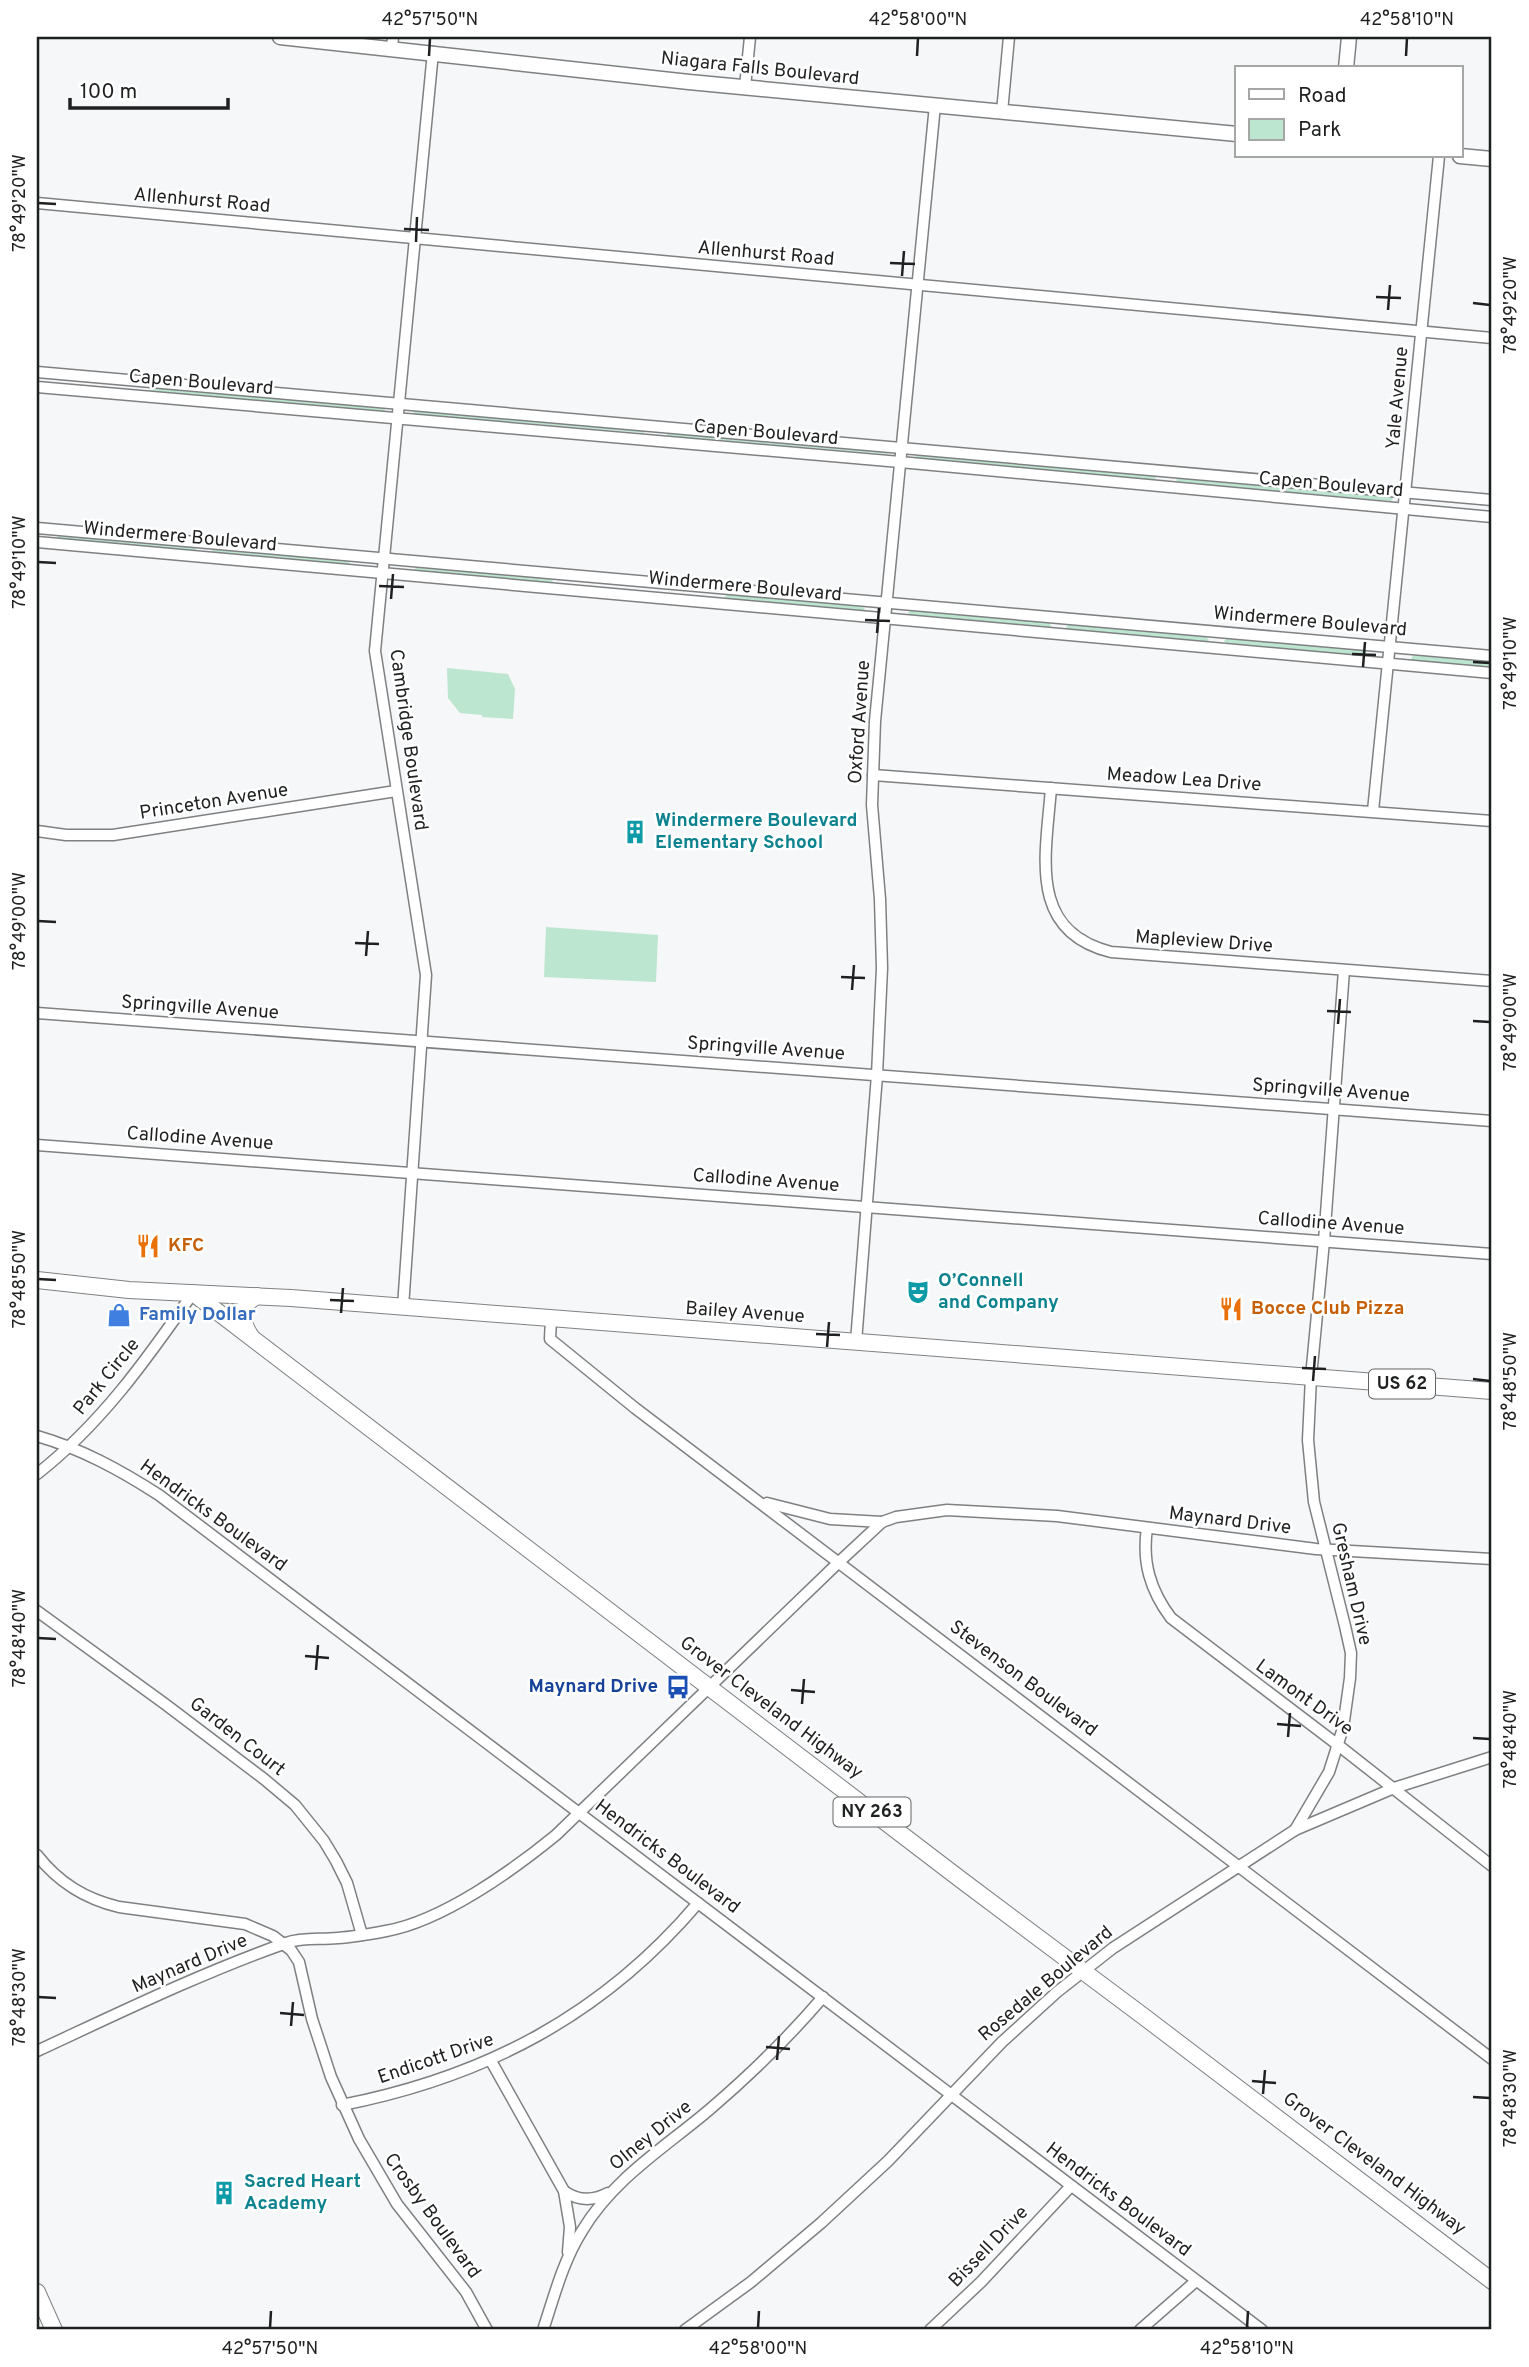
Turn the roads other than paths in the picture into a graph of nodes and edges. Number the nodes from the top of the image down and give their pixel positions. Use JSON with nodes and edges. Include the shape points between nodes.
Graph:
{"nodes":[{"id":1,"x":280,"y":37,"type":"edge"},
{"id":2,"x":750,"y":37,"type":"edge"},
{"id":3,"x":1009,"y":37,"type":"edge"},
{"id":4,"x":1349,"y":37,"type":"edge"},
{"id":5,"x":392,"y":42,"type":"edge"},
{"id":6,"x":433,"y":52,"type":"junction"},
{"id":7,"x":1346,"y":66,"type":"edge"},
{"id":8,"x":745,"y":88,"type":"junction"},
{"id":9,"x":935,"y":105,"type":"junction"},
{"id":10,"x":1002,"y":112,"type":"junction"},
{"id":11,"x":1235,"y":134,"type":"edge"},
{"id":12,"x":1462,"y":156,"type":"edge"},
{"id":13,"x":1439,"y":158,"type":"edge"},
{"id":14,"x":1492,"y":159,"type":"edge"},
{"id":15,"x":37,"y":203,"type":"edge"},
{"id":16,"x":415,"y":238,"type":"junction"},
{"id":17,"x":916,"y":286,"type":"junction"},
{"id":18,"x":1421,"y":332,"type":"junction"},
{"id":19,"x":1492,"y":338,"type":"edge"},
{"id":20,"x":37,"y":372,"type":"edge"},
{"id":21,"x":37,"y":387,"type":"edge"},
{"id":22,"x":400,"y":404,"type":"junction"},
{"id":23,"x":398,"y":418,"type":"junction"},
{"id":24,"x":901,"y":447,"type":"junction"},
{"id":25,"x":900,"y":462,"type":"junction"},
{"id":26,"x":1406,"y":493,"type":"junction"},
{"id":27,"x":1492,"y":500,"type":"edge"},
{"id":28,"x":1405,"y":510,"type":"junction"},
{"id":29,"x":1492,"y":517,"type":"edge"},
{"id":30,"x":37,"y":528,"type":"edge"},
{"id":31,"x":37,"y":542,"type":"edge"},
{"id":32,"x":384,"y":558,"type":"junction"},
{"id":33,"x":383,"y":572,"type":"junction"},
{"id":34,"x":886,"y":603,"type":"junction"},
{"id":35,"x":885,"y":618,"type":"junction"},
{"id":36,"x":1390,"y":646,"type":"junction"},
{"id":37,"x":1492,"y":656,"type":"edge"},
{"id":38,"x":1388,"y":663,"type":"junction"},
{"id":39,"x":1492,"y":673,"type":"edge"},
{"id":40,"x":873,"y":775,"type":"junction"},
{"id":41,"x":1051,"y":788,"type":"junction"},
{"id":42,"x":396,"y":791,"type":"junction"},
{"id":43,"x":1373,"y":811,"type":"junction"},
{"id":44,"x":1492,"y":821,"type":"edge"},
{"id":45,"x":37,"y":831,"type":"edge"},
{"id":46,"x":1344,"y":970,"type":"junction"},
{"id":47,"x":1492,"y":981,"type":"edge"},
{"id":48,"x":37,"y":1013,"type":"edge"},
{"id":49,"x":421,"y":1042,"type":"junction"},
{"id":50,"x":877,"y":1075,"type":"junction"},
{"id":51,"x":1334,"y":1109,"type":"junction"},
{"id":52,"x":1492,"y":1121,"type":"edge"},
{"id":53,"x":37,"y":1145,"type":"edge"},
{"id":54,"x":412,"y":1172,"type":"junction"},
{"id":55,"x":867,"y":1206,"type":"junction"},
{"id":56,"x":1324,"y":1241,"type":"junction"},
{"id":57,"x":1492,"y":1254,"type":"edge"},
{"id":58,"x":37,"y":1280,"type":"edge"},
{"id":59,"x":193,"y":1293,"type":"junction"},
{"id":60,"x":257,"y":1296,"type":"junction"},
{"id":61,"x":403,"y":1307,"type":"junction"},
{"id":62,"x":551,"y":1319,"type":"junction"},
{"id":63,"x":253,"y":1340,"type":"junction"},
{"id":64,"x":856,"y":1342,"type":"junction"},
{"id":65,"x":1311,"y":1377,"type":"junction"},
{"id":66,"x":1492,"y":1391,"type":"edge"},
{"id":67,"x":37,"y":1436,"type":"edge"},
{"id":68,"x":71,"y":1446,"type":"junction"},
{"id":69,"x":37,"y":1474,"type":"edge"},
{"id":70,"x":761,"y":1501,"type":"junction"},
{"id":71,"x":882,"y":1522,"type":"junction"},
{"id":72,"x":1147,"y":1528,"type":"junction"},
{"id":73,"x":1324,"y":1549,"type":"junction"},
{"id":74,"x":1492,"y":1559,"type":"edge"},
{"id":75,"x":839,"y":1562,"type":"junction"},
{"id":76,"x":37,"y":1611,"type":"edge"},
{"id":77,"x":710,"y":1687,"type":"junction"},
{"id":78,"x":1338,"y":1745,"type":"junction"},
{"id":79,"x":1492,"y":1757,"type":"edge"},
{"id":80,"x":1394,"y":1788,"type":"junction"},
{"id":81,"x":579,"y":1814,"type":"junction"},
{"id":82,"x":1295,"y":1830,"type":"junction"},
{"id":83,"x":37,"y":1855,"type":"edge"},
{"id":84,"x":1492,"y":1866,"type":"edge"},
{"id":85,"x":1240,"y":1867,"type":"junction"},
{"id":86,"x":698,"y":1903,"type":"junction"},
{"id":87,"x":362,"y":1935,"type":"junction"},
{"id":88,"x":284,"y":1944,"type":"junction"},
{"id":89,"x":1083,"y":1971,"type":"junction"},
{"id":90,"x":823,"y":1997,"type":"junction"},
{"id":91,"x":37,"y":2050,"type":"edge"},
{"id":92,"x":1492,"y":2059,"type":"edge"},
{"id":93,"x":491,"y":2061,"type":"junction"},
{"id":94,"x":950,"y":2094,"type":"junction"},
{"id":95,"x":342,"y":2105,"type":"junction"},
{"id":96,"x":1071,"y":2186,"type":"junction"},
{"id":97,"x":564,"y":2191,"type":"junction"},
{"id":98,"x":611,"y":2192,"type":"junction"},
{"id":99,"x":567,"y":2259,"type":"junction"},
{"id":100,"x":1196,"y":2281,"type":"junction"},
{"id":101,"x":1492,"y":2281,"type":"edge"},
{"id":102,"x":37,"y":2292,"type":"edge"},
{"id":103,"x":54,"y":2330,"type":"edge"},
{"id":104,"x":487,"y":2330,"type":"edge"},
{"id":105,"x":543,"y":2330,"type":"edge"},
{"id":106,"x":685,"y":2330,"type":"edge"},
{"id":107,"x":930,"y":2330,"type":"edge"},
{"id":108,"x":1140,"y":2330,"type":"edge"},
{"id":109,"x":1262,"y":2330,"type":"edge"}],
"edges":[{"from":1,"to":5,"type":"main road","name":"Niagara Falls Boulevard"},
{"from":2,"to":8,"type":"street"},
{"from":3,"to":10,"type":"street"},
{"from":4,"to":7,"type":"main road"},
{"from":5,"to":6,"type":"main road","name":"Niagara Falls Boulevard"},
{"from":6,"to":8,"type":"main road","name":"Niagara Falls Boulevard"},
{"from":6,"to":16,"type":"street","name":"Cambridge Boulevard"},
{"from":8,"to":9,"type":"main road","name":"Niagara Falls Boulevard"},
{"from":9,"to":10,"type":"main road","name":"Niagara Falls Boulevard"},
{"from":9,"to":17,"type":"street","name":"Oxford Avenue"},
{"from":10,"to":11,"type":"main road","name":"Niagara Falls Boulevard"},
{"from":12,"to":14,"type":"main road"},
{"from":13,"to":18,"type":"street","name":"Yale Avenue"},
{"from":15,"to":16,"type":"street","name":"Allenhurst Road"},
{"from":16,"to":17,"type":"street","name":"Allenhurst Road"},
{"from":16,"to":22,"type":"street","name":"Cambridge Boulevard"},
{"from":17,"to":18,"type":"street","name":"Allenhurst Road"},
{"from":17,"to":24,"type":"street","name":"Oxford Avenue"},
{"from":18,"to":19,"type":"street","name":"Allenhurst Road"},
{"from":18,"to":26,"type":"street","name":"Yale Avenue"},
{"from":20,"to":22,"type":"street","name":"Capen Boulevard"},
{"from":21,"to":23,"type":"street","name":"Capen Boulevard"},
{"from":22,"to":23,"type":"street","name":"Cambridge Boulevard"},
{"from":22,"to":24,"type":"street","name":"Capen Boulevard"},
{"from":23,"to":25,"type":"street","name":"Capen Boulevard"},
{"from":23,"to":32,"type":"street","name":"Cambridge Boulevard"},
{"from":24,"to":25,"type":"street","name":"Oxford Avenue"},
{"from":24,"to":26,"type":"street","name":"Capen Boulevard"},
{"from":25,"to":28,"type":"street","name":"Capen Boulevard"},
{"from":25,"to":34,"type":"street","name":"Oxford Avenue"},
{"from":26,"to":27,"type":"street","name":"Capen Boulevard"},
{"from":26,"to":28,"type":"street","name":"Yale Avenue"},
{"from":28,"to":29,"type":"street","name":"Capen Boulevard"},
{"from":28,"to":36,"type":"street","name":"Yale Avenue"},
{"from":30,"to":32,"type":"street","name":"Windermere Boulevard"},
{"from":31,"to":33,"type":"street","name":"Windermere Boulevard"},
{"from":32,"to":33,"type":"street","name":"Cambridge Boulevard"},
{"from":32,"to":34,"type":"street","name":"Windermere Boulevard"},
{"from":33,"to":35,"type":"street","name":"Windermere Boulevard"},
{"from":33,"to":42,"type":"street","name":"Cambridge Boulevard","via":[[375,651]]},
{"from":34,"to":35,"type":"street","name":"Oxford Avenue"},
{"from":34,"to":36,"type":"street","name":"Windermere Boulevard"},
{"from":35,"to":38,"type":"street","name":"Windermere Boulevard"},
{"from":35,"to":40,"type":"street","name":"Oxford Avenue"},
{"from":36,"to":37,"type":"street","name":"Windermere Boulevard"},
{"from":36,"to":38,"type":"street","name":"Yale Avenue"},
{"from":38,"to":39,"type":"street","name":"Windermere Boulevard"},
{"from":38,"to":43,"type":"street","name":"Yale Avenue"},
{"from":40,"to":41,"type":"street","name":"Meadow Lea Drive"},
{"from":40,"to":50,"type":"street","name":"Oxford Avenue","via":[[882,945]]},
{"from":41,"to":43,"type":"street","name":"Meadow Lea Drive"},
{"from":41,"to":46,"type":"street","name":"Mapleview Drive","via":[[1047,891],[1056,915],[1075,937],[1111,953]]},
{"from":42,"to":45,"type":"street","name":"Princeton Avenue","via":[[113,835]]},
{"from":42,"to":49,"type":"street","name":"Cambridge Boulevard","via":[[426,975]]},
{"from":43,"to":44,"type":"street","name":"Meadow Lea Drive"},
{"from":46,"to":47,"type":"street","name":"Mapleview Drive"},
{"from":46,"to":51,"type":"street","name":"Gresham Drive"},
{"from":48,"to":49,"type":"street","name":"Springville Avenue"},
{"from":49,"to":50,"type":"street","name":"Springville Avenue"},
{"from":49,"to":54,"type":"street","name":"Cambridge Boulevard"},
{"from":50,"to":51,"type":"street","name":"Springville Avenue"},
{"from":50,"to":55,"type":"street","name":"Oxford Avenue"},
{"from":51,"to":52,"type":"street","name":"Springville Avenue"},
{"from":51,"to":56,"type":"street","name":"Gresham Drive"},
{"from":53,"to":54,"type":"street","name":"Callodine Avenue"},
{"from":54,"to":55,"type":"street","name":"Callodine Avenue"},
{"from":54,"to":61,"type":"street","name":"Cambridge Boulevard"},
{"from":55,"to":56,"type":"street","name":"Callodine Avenue"},
{"from":55,"to":64,"type":"street","name":"Oxford Avenue"},
{"from":56,"to":57,"type":"street","name":"Callodine Avenue"},
{"from":56,"to":65,"type":"street","name":"Gresham Drive"},
{"from":58,"to":59,"type":"main road","name":"Bailey Avenue","number":"US 62"},
{"from":59,"to":60,"type":"main road","name":"Bailey Avenue","number":"US 62"},
{"from":59,"to":63,"type":"main road","name":"Grover Cleveland Highway","number":"NY 263"},
{"from":59,"to":68,"type":"street","name":"Park Circle","via":[[117,1398]]},
{"from":60,"to":61,"type":"main road","name":"Bailey Avenue","number":"US 62"},
{"from":60,"to":63,"type":"main road","via":[[242,1311]]},
{"from":61,"to":62,"type":"main road","name":"Bailey Avenue","number":"US 62"},
{"from":62,"to":64,"type":"main road","name":"Bailey Avenue","number":"US 62"},
{"from":62,"to":70,"type":"street","name":"Stevenson Boulevard","via":[[550,1339]]},
{"from":63,"to":77,"type":"main road","name":"Grover Cleveland Highway","number":"NY 263"},
{"from":64,"to":65,"type":"main road","name":"Bailey Avenue","number":"US 62"},
{"from":65,"to":66,"type":"main road","name":"Bailey Avenue","number":"US 62"},
{"from":65,"to":73,"type":"street","name":"Gresham Drive","via":[[1310,1471]]},
{"from":67,"to":68,"type":"street","name":"Hendricks Boulevard"},
{"from":68,"to":69,"type":"street","name":"Park Circle"},
{"from":68,"to":81,"type":"street","name":"Hendricks Boulevard","via":[[159,1495]]},
{"from":70,"to":71,"type":"street","name":"Maynard Drive","via":[[830,1518]]},
{"from":70,"to":75,"type":"street","name":"Stevenson Boulevard"},
{"from":71,"to":72,"type":"street","name":"Maynard Drive","via":[[921,1512],[990,1511]]},
{"from":71,"to":75,"type":"street","name":"Maynard Drive"},
{"from":72,"to":73,"type":"street","name":"Maynard Drive"},
{"from":72,"to":78,"type":"street","name":"Lamont Drive","via":[[1148,1574],[1171,1618]]},
{"from":73,"to":74,"type":"street","name":"Maynard Drive"},
{"from":73,"to":78,"type":"street","name":"Gresham Drive","via":[[1351,1653],[1348,1703]]},
{"from":75,"to":77,"type":"street","name":"Maynard Drive"},
{"from":75,"to":85,"type":"street","name":"Stevenson Boulevard"},
{"from":76,"to":87,"type":"street","name":"Garden Court","via":[[295,1805],[337,1861]]},
{"from":77,"to":81,"type":"street","name":"Maynard Drive"},
{"from":77,"to":89,"type":"main road","name":"Grover Cleveland Highway","number":"NY 263"},
{"from":78,"to":80,"type":"street","name":"Lamont Drive"},
{"from":78,"to":82,"type":"street","name":"Gresham Drive","via":[[1329,1772]]},
{"from":79,"to":80,"type":"street","name":"Rosedale Boulevard"},
{"from":80,"to":82,"type":"street","name":"Rosedale Boulevard"},
{"from":80,"to":84,"type":"street","name":"Lamont Drive"},
{"from":81,"to":86,"type":"street","name":"Hendricks Boulevard"},
{"from":81,"to":87,"type":"street","name":"Maynard Drive","via":[[531,1856],[478,1891],[421,1919]]},
{"from":82,"to":85,"type":"street","name":"Rosedale Boulevard"},
{"from":83,"to":88,"type":"street","via":[[55,1876],[102,1903],[246,1924]]},
{"from":85,"to":89,"type":"street","name":"Rosedale Boulevard"},
{"from":85,"to":92,"type":"street","name":"Stevenson Boulevard"},
{"from":86,"to":90,"type":"street","name":"Hendricks Boulevard"},
{"from":86,"to":93,"type":"street","name":"Endicott Drive","via":[[643,1961],[586,2007]]},
{"from":87,"to":88,"type":"street","name":"Maynard Drive"},
{"from":88,"to":91,"type":"street","name":"Maynard Drive"},
{"from":88,"to":95,"type":"street","name":"Crosby Boulevard","via":[[299,1962],[320,2048]]},
{"from":89,"to":94,"type":"street","name":"Rosedale Boulevard"},
{"from":89,"to":101,"type":"main road","name":"Grover Cleveland Highway","number":"NY 263"},
{"from":90,"to":94,"type":"street","name":"Hendricks Boulevard"},
{"from":90,"to":98,"type":"street","name":"Olney Drive","via":[[748,2076]]},
{"from":93,"to":95,"type":"street","name":"Endicott Drive","via":[[418,2088]]},
{"from":93,"to":97,"type":"street"},
{"from":94,"to":96,"type":"street","name":"Hendricks Boulevard"},
{"from":94,"to":106,"type":"street","name":"Rosedale Boulevard","via":[[888,2161],[821,2223]]},
{"from":95,"to":104,"type":"street","name":"Crosby Boulevard","via":[[397,2204],[466,2292]]},
{"from":96,"to":100,"type":"street","name":"Hendricks Boulevard"},
{"from":96,"to":107,"type":"street","name":"Bissell Drive"},
{"from":97,"to":98,"type":"street","via":[[582,2199]]},
{"from":97,"to":99,"type":"street","via":[[570,2227]]},
{"from":98,"to":99,"type":"street","name":"Olney Drive","via":[[582,2229]]},
{"from":99,"to":105,"type":"street","name":"Olney Drive"},
{"from":100,"to":108,"type":"street"},
{"from":100,"to":109,"type":"street","name":"Hendricks Boulevard"},
{"from":102,"to":103,"type":"main road"}]}
